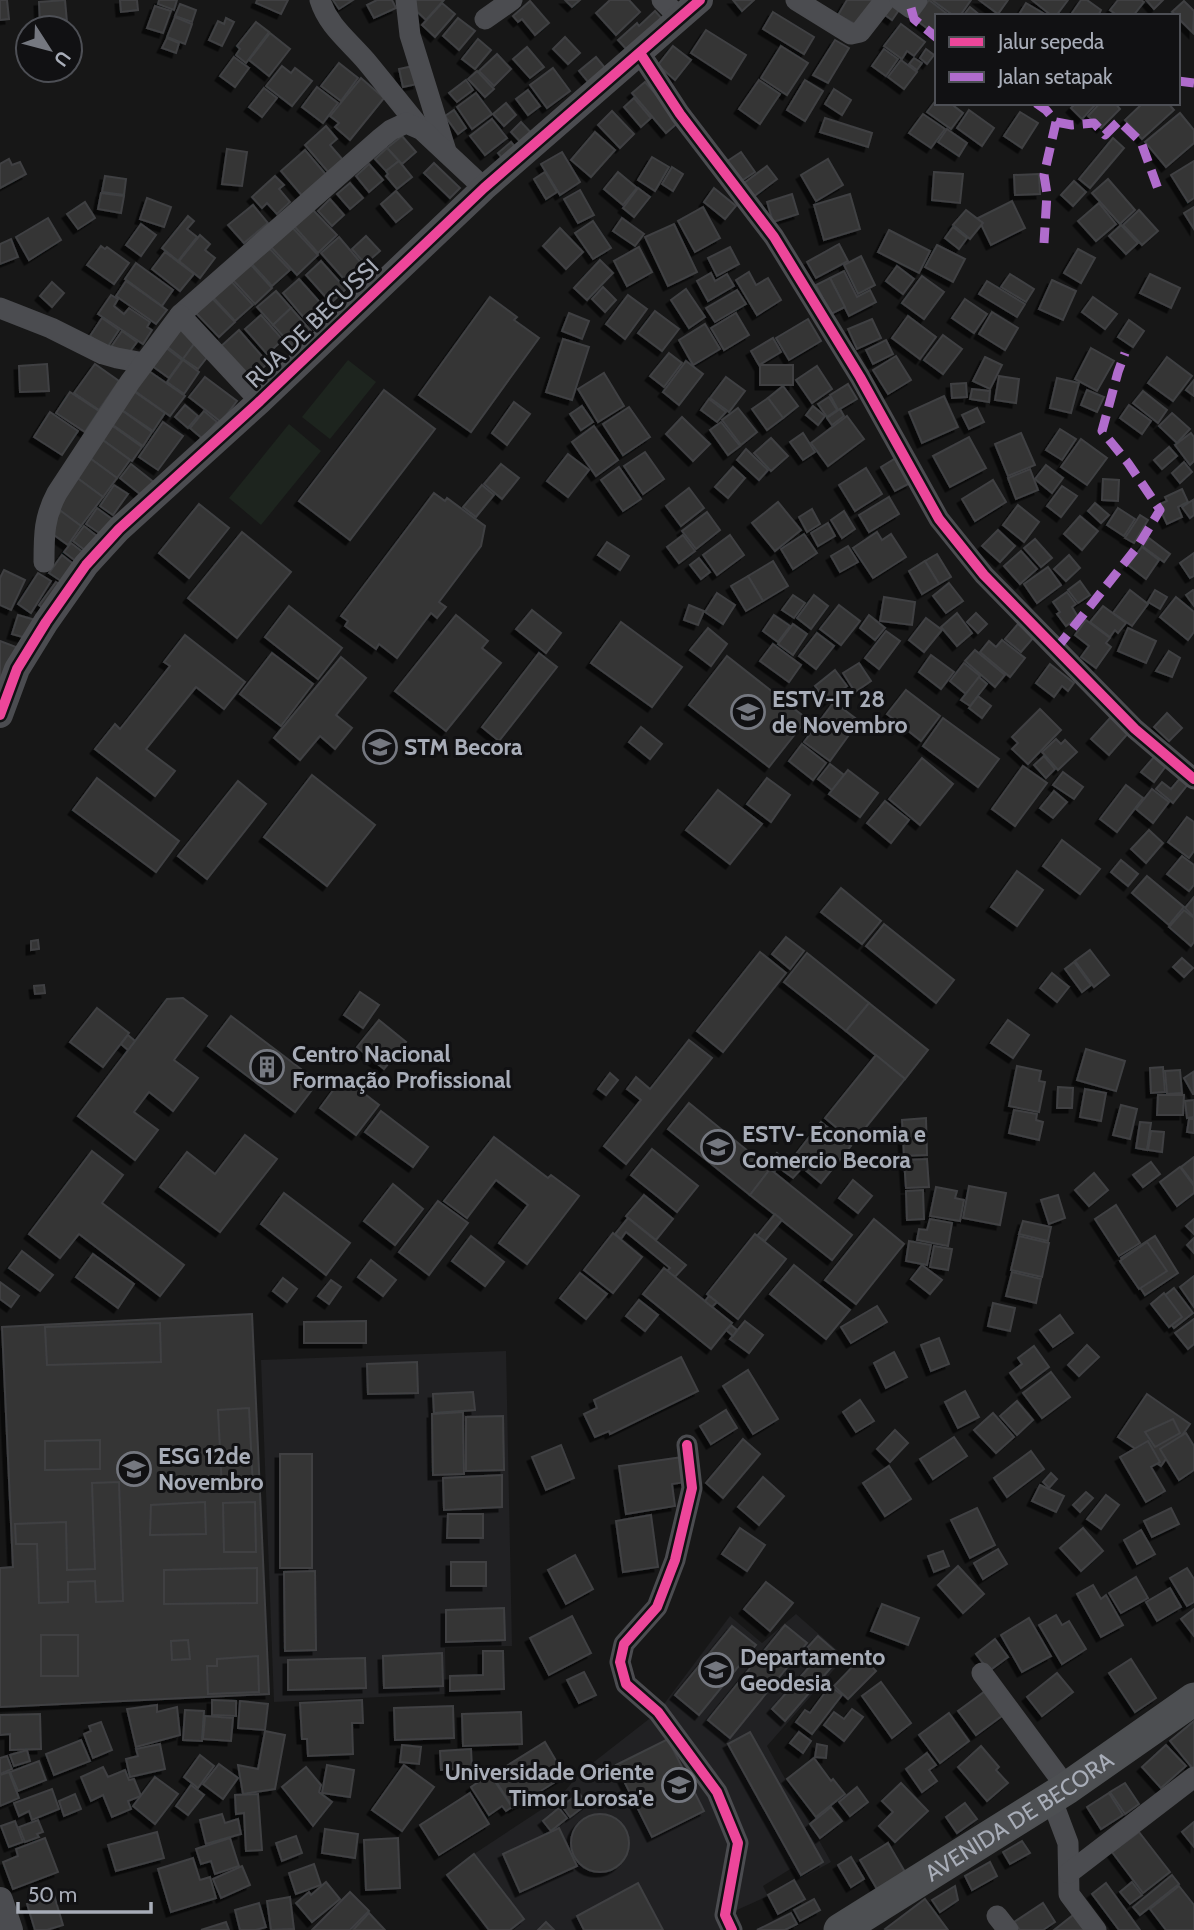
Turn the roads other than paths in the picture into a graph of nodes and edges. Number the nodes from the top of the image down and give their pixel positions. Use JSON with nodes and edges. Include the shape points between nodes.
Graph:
{"nodes":[{"id":1,"x":320,"y":0,"type":"edge"},
{"id":2,"x":406,"y":0,"type":"edge"},
{"id":3,"x":512,"y":0,"type":"edge"},
{"id":4,"x":700,"y":0,"type":"edge"},
{"id":5,"x":796,"y":0,"type":"edge"},
{"id":6,"x":885,"y":0,"type":"edge"},
{"id":7,"x":900,"y":0,"type":"edge"},
{"id":8,"x":917,"y":0,"type":"edge"},
{"id":9,"x":671,"y":8,"type":"edge"},
{"id":10,"x":485,"y":19,"type":"dead end"},
{"id":11,"x":640,"y":54,"type":"junction"},
{"id":12,"x":422,"y":130,"type":"junction"},
{"id":13,"x":446,"y":151,"type":"junction"},
{"id":14,"x":484,"y":188,"type":"junction"},
{"id":15,"x":0,"y":308,"type":"edge"},
{"id":16,"x":180,"y":315,"type":"junction"},
{"id":17,"x":144,"y":363,"type":"junction"},
{"id":18,"x":260,"y":401,"type":"junction"},
{"id":19,"x":44,"y":562,"type":"dead end"},
{"id":20,"x":0,"y":715,"type":"edge"},
{"id":21,"x":1194,"y":779,"type":"edge"},
{"id":22,"x":687,"y":1445,"type":"dead end"},
{"id":23,"x":982,"y":1673,"type":"dead end"},
{"id":24,"x":1194,"y":1699,"type":"edge"},
{"id":25,"x":1194,"y":1777,"type":"edge"},
{"id":26,"x":1059,"y":1793,"type":"junction"},
{"id":27,"x":1069,"y":1873,"type":"junction"},
{"id":28,"x":0,"y":1900,"type":"edge"},
{"id":29,"x":10,"y":1930,"type":"edge"},
{"id":30,"x":732,"y":1930,"type":"edge"},
{"id":31,"x":840,"y":1930,"type":"edge"},
{"id":32,"x":1096,"y":1930,"type":"edge"}],
"edges":[{"from":1,"to":12,"type":"street","via":[[342,38]]},
{"from":2,"to":13,"type":"street","via":[[410,34]]},
{"from":3,"to":10,"type":"street"},
{"from":4,"to":9,"type":"street","name":"RUA DE BECUSSI"},
{"from":5,"to":6,"type":"street","via":[[851,34],[860,32]]},
{"from":7,"to":8,"type":"street","via":[[911,8]]},
{"from":9,"to":11,"type":"street","name":"RUA DE BECUSSI"},
{"from":11,"to":14,"type":"street","name":"RUA DE BECUSSI"},
{"from":11,"to":21,"type":"street","via":[[775,237],[939,519],[1011,603],[1135,729]]},
{"from":12,"to":13,"type":"street"},
{"from":12,"to":16,"type":"street","via":[[406,123],[391,130]]},
{"from":13,"to":14,"type":"street"},
{"from":14,"to":18,"type":"street","name":"RUA DE BECUSSI"},
{"from":15,"to":17,"type":"street","via":[[103,354]]},
{"from":16,"to":17,"type":"street"},
{"from":16,"to":18,"type":"street"},
{"from":17,"to":19,"type":"street","via":[[49,508]]},
{"from":18,"to":20,"type":"street","name":"RUA DE BECUSSI","via":[[86,565],[17,669]]},
{"from":22,"to":30,"type":"street","via":[[692,1488],[676,1560],[657,1608],[624,1644],[620,1662],[626,1684],[657,1712],[717,1792],[738,1843],[725,1915]]},
{"from":23,"to":26,"type":"street"},
{"from":24,"to":26,"type":"main road","name":"AVENIDA DE BECORA"},
{"from":25,"to":27,"type":"street"},
{"from":26,"to":27,"type":"street"},
{"from":26,"to":31,"type":"main road","name":"AVENIDA DE BECORA"},
{"from":27,"to":32,"type":"street","via":[[1069,1894]]},
{"from":28,"to":29,"type":"street"}]}
